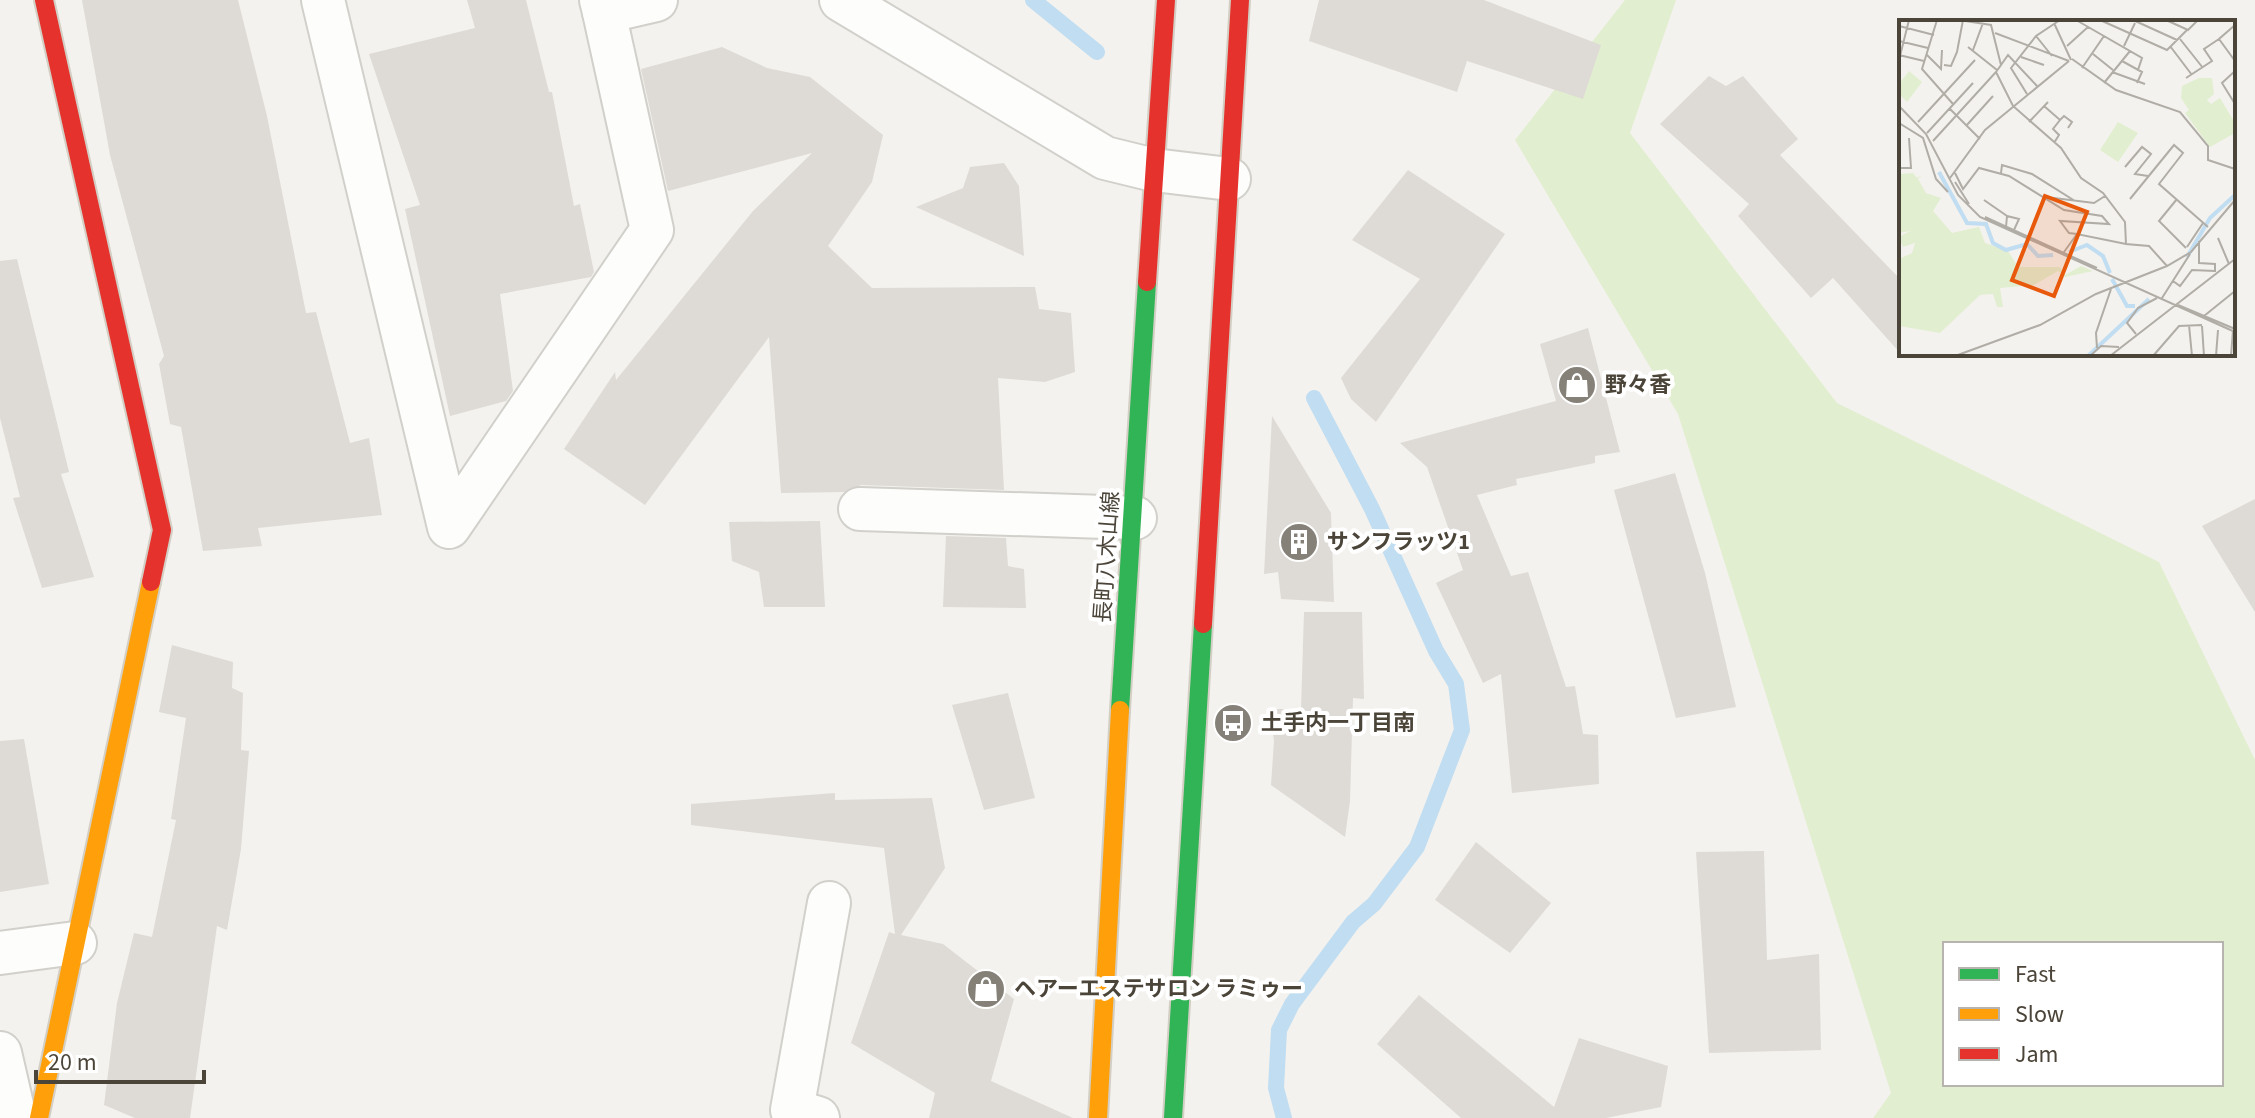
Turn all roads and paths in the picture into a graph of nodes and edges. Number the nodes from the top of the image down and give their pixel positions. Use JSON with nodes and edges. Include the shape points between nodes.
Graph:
{"nodes":[{"id":1,"x":44,"y":0,"type":"edge"},
{"id":2,"x":323,"y":0,"type":"edge"},
{"id":3,"x":656,"y":0,"type":"edge"},
{"id":4,"x":841,"y":0,"type":"edge"},
{"id":5,"x":1166,"y":0,"type":"edge"},
{"id":6,"x":1240,"y":0,"type":"edge"},
{"id":7,"x":603,"y":6,"type":"edge"},
{"id":8,"x":1154,"y":170,"type":"junction"},
{"id":9,"x":1229,"y":179,"type":"junction"},
{"id":10,"x":860,"y":509,"type":"dead end"},
{"id":11,"x":1135,"y":518,"type":"junction"},
{"id":12,"x":829,"y":903,"type":"dead end"},
{"id":13,"x":75,"y":943,"type":"junction"},
{"id":14,"x":0,"y":953,"type":"edge"},
{"id":15,"x":0,"y":1053,"type":"edge"},
{"id":16,"x":15,"y":1118,"type":"edge"},
{"id":17,"x":39,"y":1118,"type":"edge"},
{"id":18,"x":818,"y":1118,"type":"edge"},
{"id":19,"x":1098,"y":1118,"type":"edge"},
{"id":20,"x":1173,"y":1118,"type":"edge"}],
"edges":[{"from":1,"to":13,"type":"street","via":[[162,530]]},
{"from":2,"to":7,"type":"street","via":[[449,527],[652,230]]},
{"from":3,"to":7,"type":"street"},
{"from":4,"to":8,"type":"street","via":[[1105,158]]},
{"from":5,"to":8,"type":"street","name":"長町八木山線"},
{"from":6,"to":9,"type":"street"},
{"from":8,"to":9,"type":"street"},
{"from":8,"to":11,"type":"street","name":"長町八木山線"},
{"from":9,"to":20,"type":"street"},
{"from":10,"to":11,"type":"street"},
{"from":11,"to":19,"type":"street","name":"長町八木山線"},
{"from":12,"to":18,"type":"street","via":[[792,1110]]},
{"from":13,"to":14,"type":"street"},
{"from":13,"to":17,"type":"street"},
{"from":15,"to":16,"type":"street"}]}
